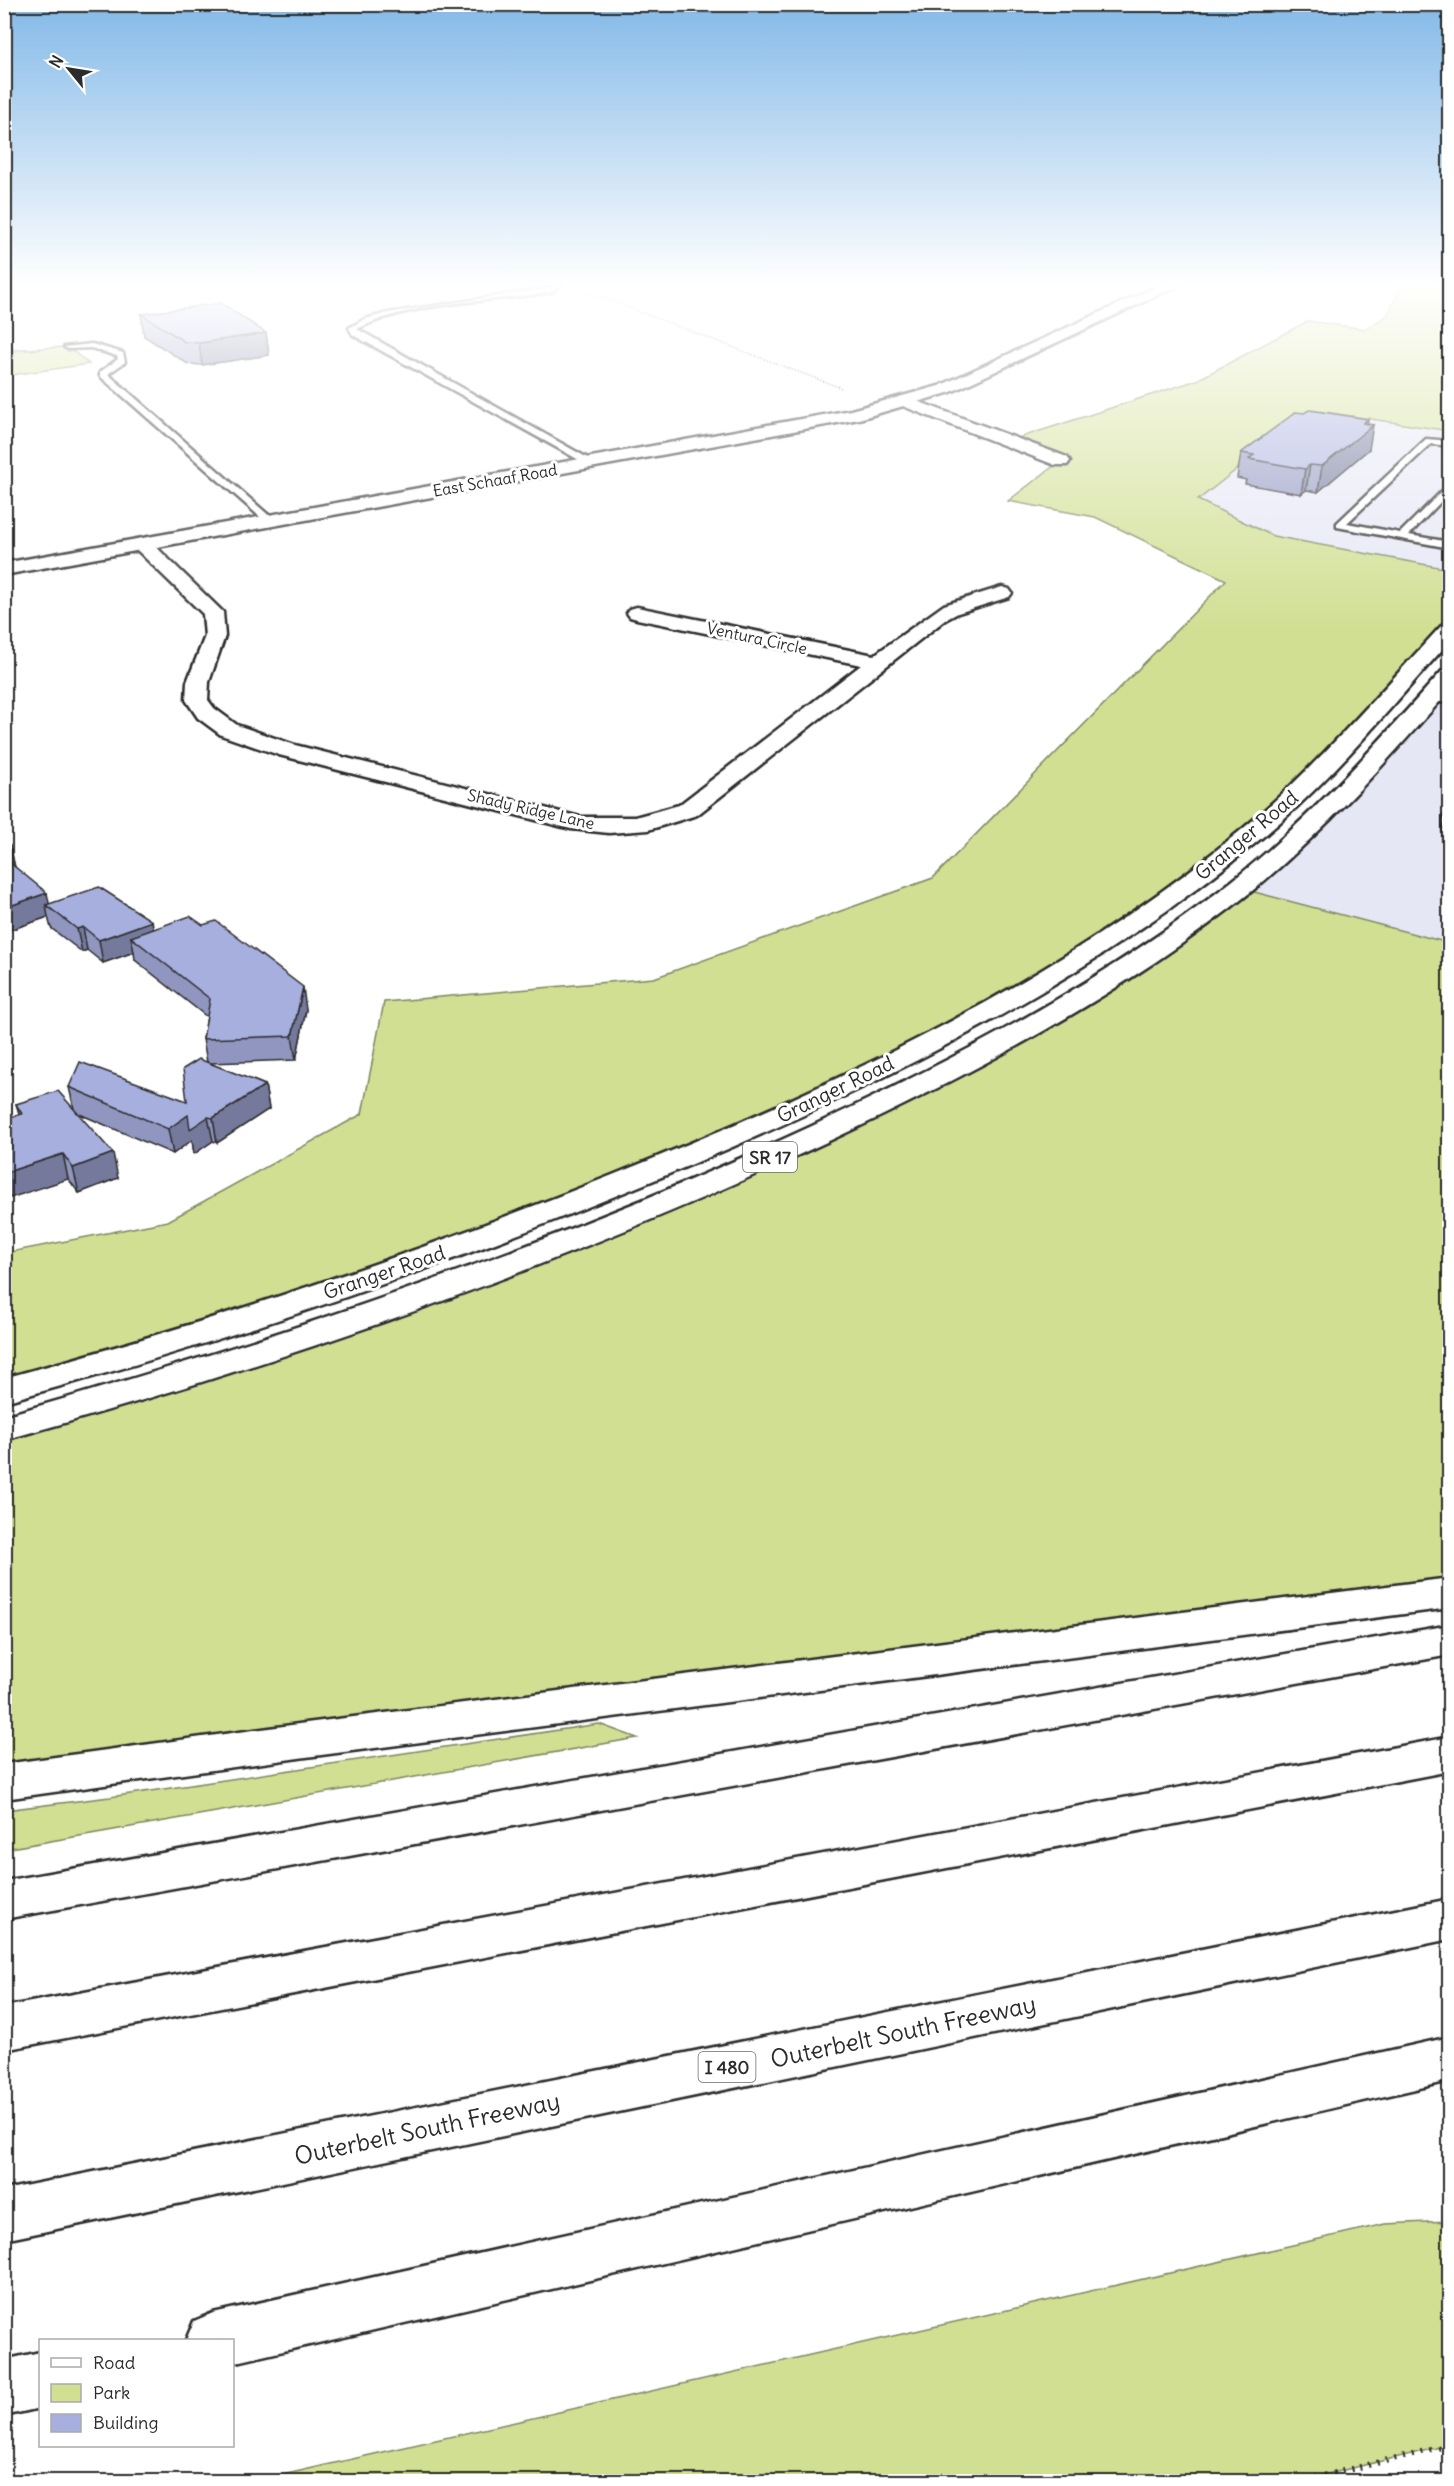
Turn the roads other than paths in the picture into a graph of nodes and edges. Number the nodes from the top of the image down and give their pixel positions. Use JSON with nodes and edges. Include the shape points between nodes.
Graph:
{"nodes":[{"id":1,"x":131,"y":399,"type":"edge"},
{"id":2,"x":475,"y":399,"type":"edge"},
{"id":3,"x":912,"y":399,"type":"edge"},
{"id":4,"x":898,"y":404,"type":"junction"},
{"id":5,"x":1449,"y":444,"type":"edge"},
{"id":6,"x":1060,"y":460,"type":"dead end"},
{"id":7,"x":590,"y":463,"type":"junction"},
{"id":8,"x":1449,"y":486,"type":"edge"},
{"id":9,"x":270,"y":521,"type":"junction"},
{"id":10,"x":1401,"y":537,"type":"junction"},
{"id":11,"x":144,"y":544,"type":"junction"},
{"id":12,"x":1449,"y":545,"type":"edge"},
{"id":13,"x":4,"y":569,"type":"edge"},
{"id":14,"x":1002,"y":593,"type":"dead end"},
{"id":15,"x":637,"y":613,"type":"dead end"},
{"id":16,"x":1449,"y":628,"type":"edge"},
{"id":17,"x":876,"y":662,"type":"junction"},
{"id":18,"x":1394,"y":689,"type":"junction"},
{"id":19,"x":1443,"y":691,"type":"edge"},
{"id":20,"x":1449,"y":816,"type":"edge"},
{"id":21,"x":1449,"y":852,"type":"edge"},
{"id":22,"x":4,"y":1390,"type":"edge"},
{"id":23,"x":4,"y":1428,"type":"edge"},
{"id":24,"x":1449,"y":1593,"type":"edge"},
{"id":25,"x":1449,"y":1640,"type":"edge"},
{"id":26,"x":1449,"y":1754,"type":"edge"},
{"id":27,"x":4,"y":1782,"type":"edge"},
{"id":28,"x":4,"y":1900,"type":"edge"},
{"id":29,"x":1449,"y":1919,"type":"edge"},
{"id":30,"x":4,"y":2029,"type":"edge"},
{"id":31,"x":1449,"y":2059,"type":"edge"},
{"id":32,"x":4,"y":2215,"type":"edge"},
{"id":33,"x":217,"y":2339,"type":"edge"},
{"id":34,"x":39,"y":2380,"type":"edge"},
{"id":35,"x":4,"y":2388,"type":"edge"}],
"edges":[{"from":1,"to":9,"type":"lane"},
{"from":2,"to":7,"type":"lane"},
{"from":3,"to":4,"type":"main road","name":"East Schaaf Road"},
{"from":4,"to":6,"type":"main road"},
{"from":4,"to":7,"type":"main road","name":"East Schaaf Road"},
{"from":5,"to":10,"type":"lane","via":[[1429,441],[1340,525]]},
{"from":7,"to":9,"type":"main road","name":"East Schaaf Road"},
{"from":8,"to":10,"type":"lane"},
{"from":9,"to":11,"type":"main road","name":"East Schaaf Road"},
{"from":10,"to":12,"type":"lane"},
{"from":11,"to":13,"type":"main road","name":"East Schaaf Road"},
{"from":11,"to":17,"type":"main road","name":"Shady Ridge Lane","via":[[213,612],[215,636],[198,682],[197,700],[206,713],[229,730],[287,750],[580,824],[640,826],[688,810]]},
{"from":14,"to":17,"type":"main road","name":"Shady Ridge Lane","via":[[951,609]]},
{"from":15,"to":17,"type":"main road","name":"Ventura Circle"},
{"from":16,"to":18,"type":"main road","name":"Granger Road","number":"SR 17"},
{"from":18,"to":19,"type":"main road"},
{"from":18,"to":22,"type":"main road","name":"Granger Road","number":"SR 17","via":[[1289,801],[1197,877],[1054,973],[865,1076],[723,1141],[505,1229],[218,1329]]},
{"from":19,"to":23,"type":"main road","name":"Granger Road","number":"SR 17","via":[[1350,789],[1239,888],[1161,944],[952,1069],[722,1179],[540,1254],[228,1364]]},
{"from":20,"to":21,"type":"lane"},
{"from":24,"to":27,"type":"main road"},
{"from":25,"to":28,"type":"main road"},
{"from":26,"to":30,"type":"main road"},
{"from":29,"to":32,"type":"main road","name":"Outerbelt South Freeway","number":"I 480"},
{"from":31,"to":33,"type":"main road"},
{"from":34,"to":35,"type":"main road"}]}
